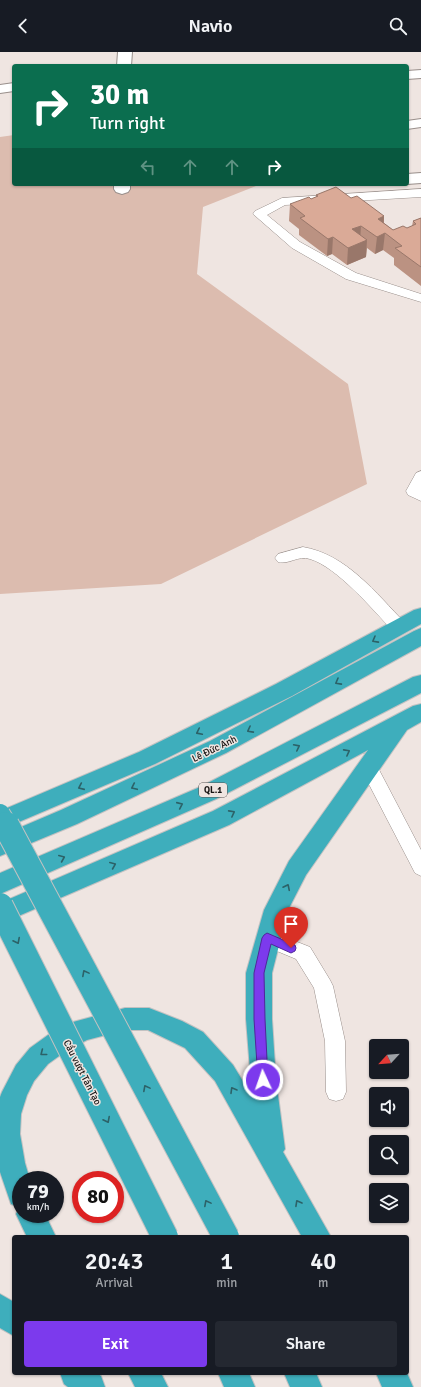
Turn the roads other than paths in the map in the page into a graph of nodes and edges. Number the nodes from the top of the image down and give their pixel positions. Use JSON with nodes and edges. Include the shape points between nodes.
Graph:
{"nodes":[{"id":1,"x":125,"y":52,"type":"edge"},
{"id":2,"x":124,"y":64,"type":"edge"},
{"id":3,"x":421,"y":74,"type":"edge"},
{"id":4,"x":409,"y":75,"type":"edge"},
{"id":5,"x":12,"y":87,"type":"edge"},
{"id":6,"x":0,"y":89,"type":"edge"},
{"id":7,"x":421,"y":123,"type":"edge"},
{"id":8,"x":409,"y":125,"type":"edge"},
{"id":9,"x":421,"y":178,"type":"edge"},
{"id":10,"x":409,"y":179,"type":"edge"},
{"id":11,"x":421,"y":193,"type":"edge"},
{"id":12,"x":421,"y":298,"type":"edge"},
{"id":13,"x":421,"y":476,"type":"edge"},
{"id":14,"x":421,"y":496,"type":"edge"},
{"id":15,"x":282,"y":558,"type":"dead end"},
{"id":16,"x":421,"y":615,"type":"edge"},
{"id":17,"x":399,"y":627,"type":"junction"},
{"id":18,"x":421,"y":636,"type":"edge"},
{"id":19,"x":421,"y":683,"type":"edge"},
{"id":20,"x":291,"y":697,"type":"junction"},
{"id":21,"x":421,"y":712,"type":"edge"},
{"id":22,"x":399,"y":724,"type":"junction"},
{"id":23,"x":369,"y":767,"type":"junction"},
{"id":24,"x":0,"y":814,"type":"edge"},
{"id":25,"x":0,"y":821,"type":"edge"},
{"id":26,"x":0,"y":846,"type":"edge"},
{"id":27,"x":421,"y":868,"type":"edge"},
{"id":28,"x":0,"y":884,"type":"edge"},
{"id":29,"x":0,"y":906,"type":"edge"},
{"id":30,"x":0,"y":914,"type":"edge"},
{"id":31,"x":267,"y":938,"type":"junction"},
{"id":32,"x":336,"y":1092,"type":"dead end"},
{"id":33,"x":272,"y":1158,"type":"junction"},
{"id":34,"x":13,"y":1171,"type":"edge"},
{"id":35,"x":35,"y":1223,"type":"edge"},
{"id":36,"x":41,"y":1235,"type":"edge"},
{"id":37,"x":164,"y":1235,"type":"edge"},
{"id":38,"x":225,"y":1235,"type":"edge"},
{"id":39,"x":316,"y":1235,"type":"edge"},
{"id":40,"x":0,"y":1309,"type":"edge"},
{"id":41,"x":12,"y":1319,"type":"edge"},
{"id":42,"x":77,"y":1375,"type":"edge"},
{"id":43,"x":145,"y":1375,"type":"edge"},
{"id":44,"x":235,"y":1375,"type":"edge"},
{"id":45,"x":300,"y":1375,"type":"edge"},
{"id":46,"x":392,"y":1375,"type":"edge"},
{"id":47,"x":90,"y":1387,"type":"edge"},
{"id":48,"x":154,"y":1387,"type":"edge"},
{"id":49,"x":240,"y":1387,"type":"edge"},
{"id":50,"x":307,"y":1387,"type":"edge"},
{"id":51,"x":398,"y":1387,"type":"edge"}],
"edges":[{"from":1,"to":2,"type":"street"},
{"from":3,"to":4,"type":"street"},
{"from":5,"to":6,"type":"street"},
{"from":7,"to":8,"type":"street"},
{"from":9,"to":10,"type":"street"},
{"from":11,"to":12,"type":"lane","via":[[282,202],[259,214],[296,245],[351,276]]},
{"from":13,"to":14,"type":"lane","via":[[413,491]]},
{"from":15,"to":17,"type":"lane","via":[[304,552],[323,556]]},
{"from":16,"to":17,"type":"highway","name":"Lê Đức Anh"},
{"from":17,"to":20,"type":"highway","name":"Lê Đức Anh","one_way":true},
{"from":18,"to":20,"type":"highway","name":"Lê Đức Anh","one_way":true},
{"from":28,"to":19,"type":"highway","number":"QL.1","one_way":true,"via":[[208,793]]},
{"from":20,"to":25,"type":"highway","name":"Lê Đức Anh","one_way":true},
{"from":20,"to":26,"type":"highway","name":"Lê Đức Anh","one_way":true,"via":[[218,747],[70,817]]},
{"from":21,"to":22,"type":"highway"},
{"from":22,"to":23,"type":"highway"},
{"from":30,"to":22,"type":"highway","one_way":true,"via":[[221,818]]},
{"from":23,"to":27,"type":"lane"},
{"from":31,"to":23,"type":"highway","one_way":true,"via":[[276,910],[296,868]]},
{"from":38,"to":24,"type":"highway","one_way":true,"bridge":true},
{"from":29,"to":37,"type":"highway","name":"Cầu vượt Tân Tạo","one_way":true,"bridge":true},
{"from":31,"to":32,"type":"lane","via":[[303,953],[323,986],[335,1041]]},
{"from":31,"to":33,"type":"highway","via":[[259,973],[260,1019],[263,1080]]},
{"from":33,"to":34,"type":"highway","one_way":true,"via":[[224,1074],[194,1040],[148,1019],[125,1019],[69,1036],[39,1056],[24,1073],[8,1114],[7,1134]]},
{"from":39,"to":33,"type":"highway","one_way":true},
{"from":35,"to":36,"type":"highway"},
{"from":40,"to":41,"type":"highway"},
{"from":42,"to":47,"type":"highway"},
{"from":43,"to":48,"type":"highway"},
{"from":44,"to":49,"type":"highway"},
{"from":45,"to":50,"type":"highway"},
{"from":46,"to":51,"type":"highway"}]}
